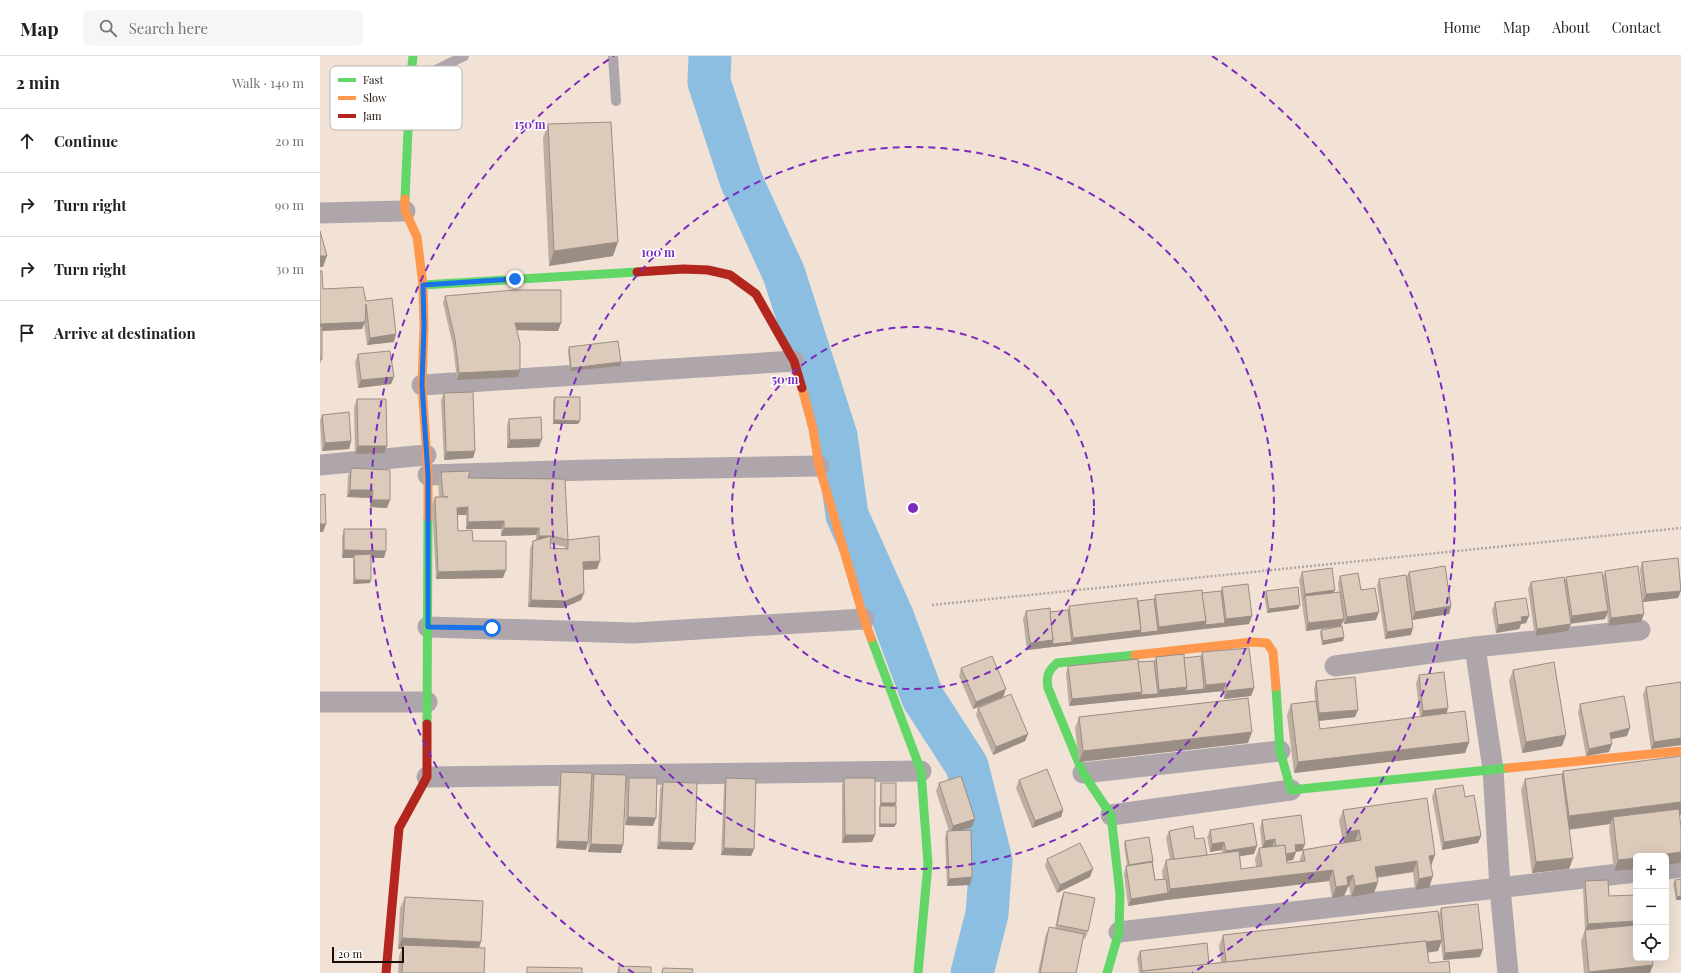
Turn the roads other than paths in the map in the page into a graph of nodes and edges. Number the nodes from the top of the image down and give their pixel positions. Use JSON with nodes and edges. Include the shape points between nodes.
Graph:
{"nodes":[{"id":1,"x":413,"y":56,"type":"edge"},
{"id":2,"x":464,"y":56,"type":"edge"},
{"id":3,"x":612,"y":56,"type":"edge"},
{"id":4,"x":412,"y":66,"type":"edge"},
{"id":5,"x":444,"y":66,"type":"edge"},
{"id":6,"x":616,"y":101,"type":"dead end"},
{"id":7,"x":408,"y":130,"type":"edge"},
{"id":8,"x":405,"y":211,"type":"junction"},
{"id":9,"x":320,"y":213,"type":"edge"},
{"id":10,"x":423,"y":285,"type":"junction"},
{"id":11,"x":794,"y":361,"type":"junction"},
{"id":12,"x":422,"y":385,"type":"junction"},
{"id":13,"x":320,"y":465,"type":"edge"},
{"id":14,"x":427,"y":465,"type":"junction"},
{"id":15,"x":819,"y":466,"type":"junction"},
{"id":16,"x":864,"y":619,"type":"junction"},
{"id":17,"x":428,"y":627,"type":"junction"},
{"id":18,"x":1640,"y":630,"type":"dead end"},
{"id":19,"x":1475,"y":647,"type":"junction"},
{"id":20,"x":1335,"y":666,"type":"dead end"},
{"id":21,"x":320,"y":702,"type":"edge"},
{"id":22,"x":427,"y":702,"type":"junction"},
{"id":23,"x":1280,"y":751,"type":"junction"},
{"id":24,"x":1681,"y":751,"type":"edge"},
{"id":25,"x":1493,"y":769,"type":"junction"},
{"id":26,"x":921,"y":771,"type":"junction"},
{"id":27,"x":1084,"y":773,"type":"junction"},
{"id":28,"x":427,"y":777,"type":"junction"},
{"id":29,"x":1290,"y":790,"type":"junction"},
{"id":30,"x":1111,"y":815,"type":"junction"},
{"id":31,"x":1681,"y":867,"type":"edge"},
{"id":32,"x":1669,"y":869,"type":"edge"},
{"id":33,"x":1633,"y":872,"type":"edge"},
{"id":34,"x":1500,"y":888,"type":"junction"},
{"id":35,"x":1119,"y":932,"type":"junction"},
{"id":36,"x":386,"y":973,"type":"edge"},
{"id":37,"x":918,"y":973,"type":"edge"},
{"id":38,"x":1107,"y":973,"type":"edge"},
{"id":39,"x":1508,"y":973,"type":"edge"}],
"edges":[{"from":1,"to":4,"type":"street"},
{"from":2,"to":5,"type":"lane"},
{"from":3,"to":6,"type":"lane"},
{"from":7,"to":8,"type":"street"},
{"from":8,"to":9,"type":"street"},
{"from":8,"to":10,"type":"street","via":[[417,237]]},
{"from":10,"to":11,"type":"street","via":[[683,269],[708,270],[730,275],[756,294]]},
{"from":10,"to":12,"type":"street"},
{"from":11,"to":12,"type":"street"},
{"from":11,"to":15,"type":"street","via":[[813,429]]},
{"from":12,"to":14,"type":"street"},
{"from":13,"to":14,"type":"street"},
{"from":14,"to":15,"type":"street","via":[[589,470]]},
{"from":14,"to":17,"type":"street"},
{"from":15,"to":16,"type":"street"},
{"from":16,"to":17,"type":"street","via":[[634,633]]},
{"from":16,"to":26,"type":"street"},
{"from":17,"to":22,"type":"street"},
{"from":18,"to":19,"type":"street"},
{"from":19,"to":20,"type":"street"},
{"from":19,"to":25,"type":"street"},
{"from":21,"to":22,"type":"street"},
{"from":22,"to":28,"type":"street"},
{"from":23,"to":27,"type":"street"},
{"from":23,"to":27,"type":"street","via":[[1274,652],[1267,643],[1252,642],[1057,663],[1046,677],[1048,688]]},
{"from":23,"to":29,"type":"street"},
{"from":24,"to":25,"type":"street"},
{"from":25,"to":29,"type":"street"},
{"from":25,"to":34,"type":"street"},
{"from":26,"to":28,"type":"street"},
{"from":26,"to":37,"type":"street","via":[[928,864]]},
{"from":27,"to":30,"type":"street"},
{"from":28,"to":36,"type":"street","via":[[399,828]]},
{"from":29,"to":30,"type":"street"},
{"from":30,"to":35,"type":"street","via":[[1120,894]]},
{"from":31,"to":32,"type":"street"},
{"from":33,"to":34,"type":"street"},
{"from":34,"to":35,"type":"street"},
{"from":34,"to":39,"type":"street"},
{"from":35,"to":38,"type":"street"}]}
